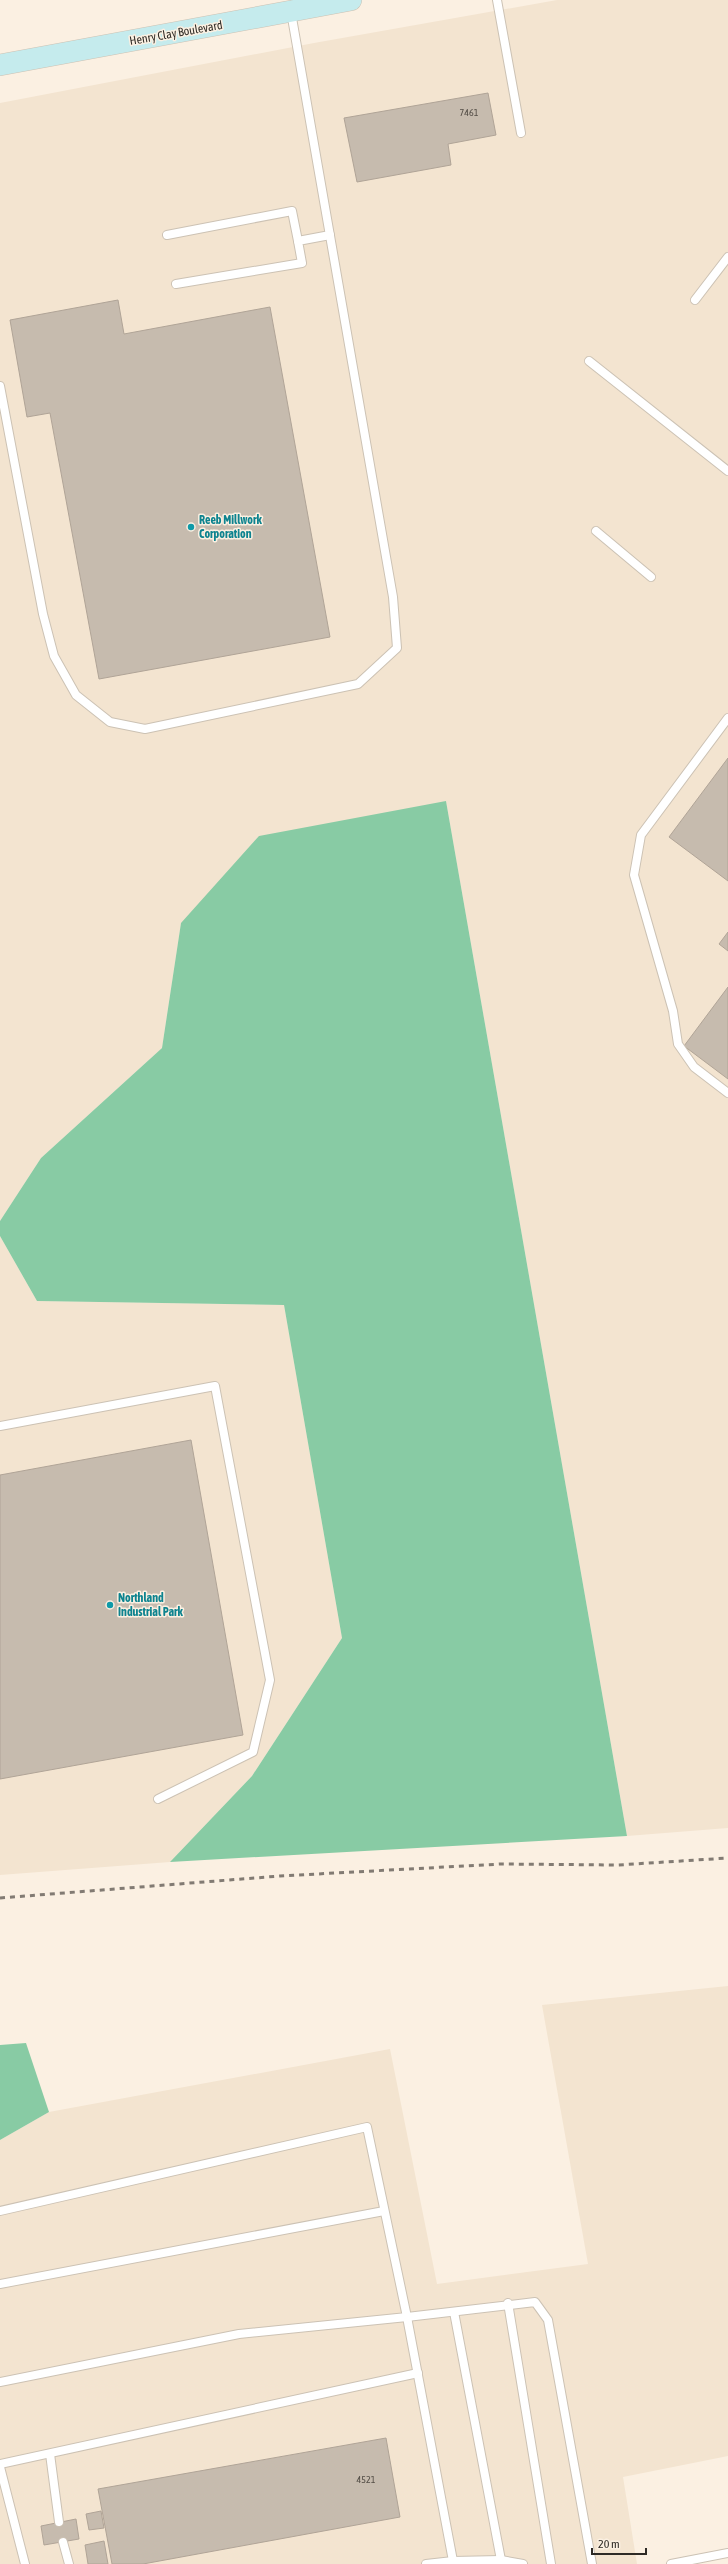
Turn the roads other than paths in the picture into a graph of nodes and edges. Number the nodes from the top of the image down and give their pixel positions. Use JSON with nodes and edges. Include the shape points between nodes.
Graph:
{"nodes":[{"id":1,"x":351,"y":0,"type":"edge"},
{"id":2,"x":497,"y":0,"type":"edge"},
{"id":3,"x":291,"y":11,"type":"junction"},
{"id":4,"x":0,"y":65,"type":"edge"},
{"id":5,"x":521,"y":134,"type":"dead end"},
{"id":6,"x":167,"y":235,"type":"dead end"},
{"id":7,"x":330,"y":235,"type":"junction"},
{"id":8,"x":298,"y":241,"type":"junction"},
{"id":9,"x":728,"y":258,"type":"edge"},
{"id":10,"x":176,"y":284,"type":"dead end"},
{"id":11,"x":695,"y":300,"type":"dead end"},
{"id":12,"x":589,"y":361,"type":"dead end"},
{"id":13,"x":0,"y":386,"type":"edge"},
{"id":14,"x":728,"y":471,"type":"edge"},
{"id":15,"x":596,"y":531,"type":"dead end"},
{"id":16,"x":651,"y":577,"type":"dead end"},
{"id":17,"x":728,"y":718,"type":"edge"},
{"id":18,"x":728,"y":1093,"type":"edge"},
{"id":19,"x":0,"y":1426,"type":"edge"},
{"id":20,"x":158,"y":1799,"type":"dead end"},
{"id":21,"x":0,"y":2211,"type":"edge"},
{"id":22,"x":384,"y":2211,"type":"junction"},
{"id":23,"x":0,"y":2284,"type":"edge"},
{"id":24,"x":508,"y":2303,"type":"junction"},
{"id":25,"x":454,"y":2312,"type":"junction"},
{"id":26,"x":407,"y":2317,"type":"junction"},
{"id":27,"x":418,"y":2373,"type":"junction"},
{"id":28,"x":0,"y":2382,"type":"edge"},
{"id":29,"x":50,"y":2454,"type":"junction"},
{"id":30,"x":0,"y":2466,"type":"edge"},
{"id":31,"x":59,"y":2522,"type":"dead end"},
{"id":32,"x":63,"y":2542,"type":"dead end"},
{"id":33,"x":728,"y":2553,"type":"edge"},
{"id":34,"x":501,"y":2560,"type":"junction"},
{"id":35,"x":453,"y":2561,"type":"junction"},
{"id":36,"x":25,"y":2564,"type":"edge"},
{"id":37,"x":69,"y":2564,"type":"edge"},
{"id":38,"x":426,"y":2564,"type":"edge"},
{"id":39,"x":523,"y":2564,"type":"edge"},
{"id":40,"x":551,"y":2564,"type":"edge"},
{"id":41,"x":592,"y":2564,"type":"edge"},
{"id":42,"x":671,"y":2564,"type":"edge"}],
"edges":[{"from":1,"to":3,"type":"main road","name":"Henry Clay Boulevard"},
{"from":2,"to":5,"type":"lane"},
{"from":3,"to":4,"type":"main road","name":"Henry Clay Boulevard"},
{"from":3,"to":7,"type":"lane"},
{"from":6,"to":8,"type":"lane","via":[[292,211]]},
{"from":7,"to":8,"type":"lane"},
{"from":7,"to":13,"type":"lane","via":[[392,597],[397,648],[358,684],[145,729],[110,722],[76,695],[54,656],[43,614]]},
{"from":8,"to":10,"type":"lane","via":[[302,263]]},
{"from":9,"to":11,"type":"lane"},
{"from":12,"to":14,"type":"lane"},
{"from":15,"to":16,"type":"lane"},
{"from":17,"to":18,"type":"lane","via":[[641,835],[634,875],[673,1011],[678,1044],[694,1067]]},
{"from":19,"to":20,"type":"lane","via":[[216,1386],[270,1680],[253,1752]]},
{"from":21,"to":22,"type":"lane","via":[[367,2126]]},
{"from":22,"to":23,"type":"lane"},
{"from":22,"to":26,"type":"lane"},
{"from":24,"to":25,"type":"lane"},
{"from":24,"to":40,"type":"lane"},
{"from":24,"to":41,"type":"lane","via":[[535,2302],[548,2320]]},
{"from":25,"to":26,"type":"lane"},
{"from":25,"to":34,"type":"lane"},
{"from":26,"to":27,"type":"lane"},
{"from":26,"to":28,"type":"lane","via":[[239,2334]]},
{"from":27,"to":29,"type":"lane"},
{"from":27,"to":35,"type":"lane"},
{"from":29,"to":30,"type":"lane"},
{"from":29,"to":31,"type":"lane"},
{"from":30,"to":36,"type":"lane"},
{"from":32,"to":37,"type":"lane"},
{"from":33,"to":42,"type":"lane"},
{"from":34,"to":35,"type":"lane"},
{"from":34,"to":39,"type":"lane"},
{"from":35,"to":38,"type":"lane"}]}
